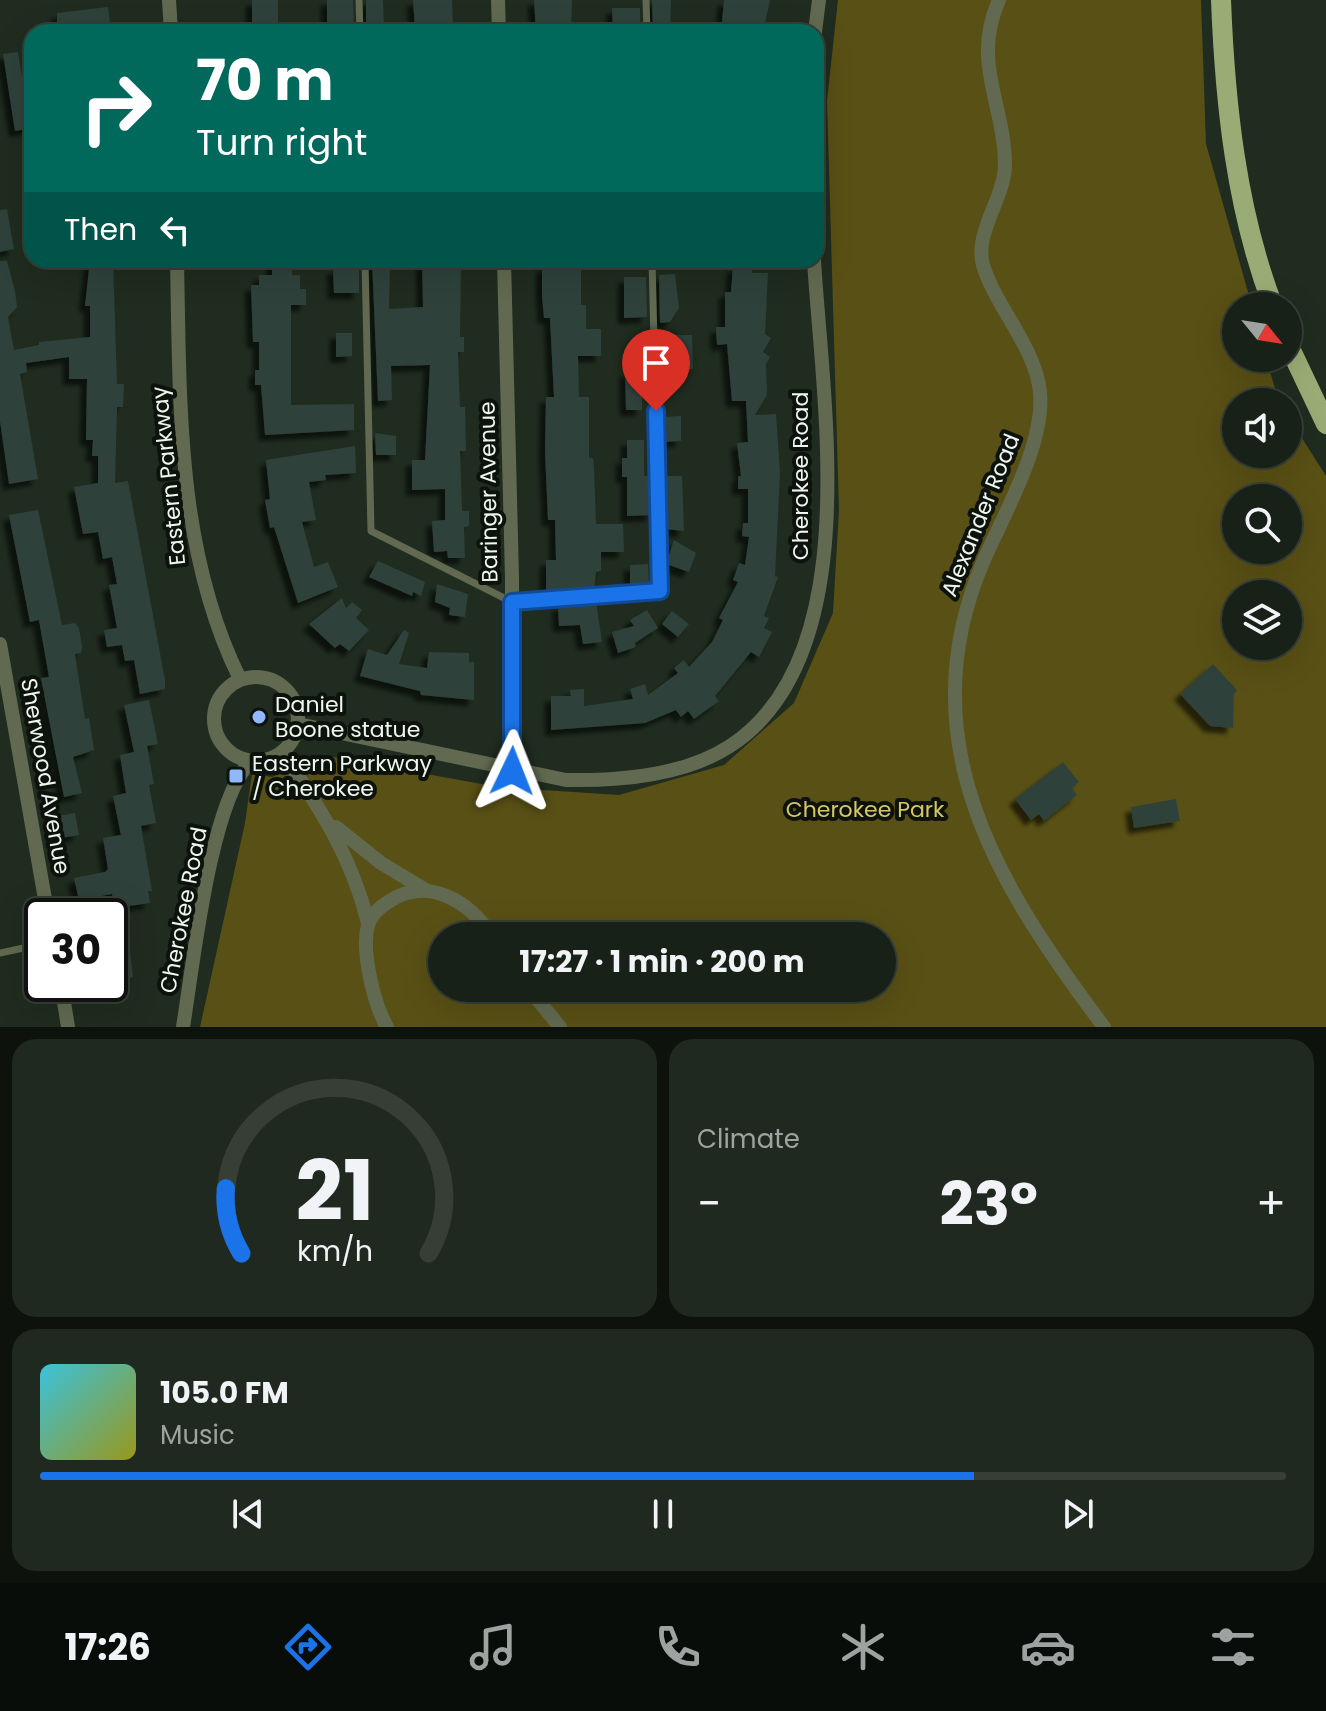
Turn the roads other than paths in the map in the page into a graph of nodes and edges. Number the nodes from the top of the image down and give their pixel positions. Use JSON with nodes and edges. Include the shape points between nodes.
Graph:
{"nodes":[{"id":1,"x":169,"y":0,"type":"edge"},
{"id":2,"x":359,"y":0,"type":"edge"},
{"id":3,"x":498,"y":0,"type":"edge"},
{"id":4,"x":646,"y":0,"type":"edge"},
{"id":5,"x":819,"y":0,"type":"edge"},
{"id":6,"x":999,"y":0,"type":"edge"},
{"id":7,"x":1221,"y":0,"type":"edge"},
{"id":8,"x":170,"y":24,"type":"edge"},
{"id":9,"x":360,"y":24,"type":"edge"},
{"id":10,"x":499,"y":24,"type":"edge"},
{"id":11,"x":647,"y":24,"type":"edge"},
{"id":12,"x":816,"y":24,"type":"edge"},
{"id":13,"x":177,"y":268,"type":"edge"},
{"id":14,"x":365,"y":268,"type":"edge"},
{"id":15,"x":504,"y":268,"type":"edge"},
{"id":16,"x":652,"y":268,"type":"edge"},
{"id":17,"x":814,"y":268,"type":"edge"},
{"id":18,"x":1268,"y":292,"type":"edge"},
{"id":19,"x":1301,"y":372,"type":"edge"},
{"id":20,"x":1326,"y":424,"type":"edge"},
{"id":21,"x":512,"y":602,"type":"junction"},
{"id":22,"x":0,"y":644,"type":"edge"},
{"id":23,"x":240,"y":679,"type":"junction"},
{"id":24,"x":298,"y":724,"type":"junction"},
{"id":25,"x":282,"y":752,"type":"junction"},
{"id":26,"x":250,"y":762,"type":"junction"},
{"id":27,"x":512,"y":771,"type":"junction"},
{"id":28,"x":329,"y":821,"type":"junction"},
{"id":29,"x":424,"y":889,"type":"junction"},
{"id":30,"x":45,"y":898,"type":"edge"},
{"id":31,"x":480,"y":922,"type":"edge"},
{"id":32,"x":368,"y":923,"type":"junction"},
{"id":33,"x":24,"y":948,"type":"edge"},
{"id":34,"x":0,"y":953,"type":"edge"},
{"id":35,"x":64,"y":1002,"type":"edge"},
{"id":36,"x":539,"y":1002,"type":"edge"},
{"id":37,"x":68,"y":1027,"type":"edge"},
{"id":38,"x":183,"y":1027,"type":"edge"},
{"id":39,"x":387,"y":1027,"type":"edge"},
{"id":40,"x":560,"y":1027,"type":"edge"},
{"id":41,"x":1104,"y":1027,"type":"edge"}],
"edges":[{"from":1,"to":8,"type":"street"},
{"from":2,"to":9,"type":"lane"},
{"from":3,"to":10,"type":"street"},
{"from":4,"to":11,"type":"lane"},
{"from":5,"to":12,"type":"street"},
{"from":6,"to":41,"type":"street","name":"Alexander Road","via":[[986,57],[1004,178],[982,259],[1037,380],[1041,412],[964,615],[954,666],[954,714],[972,807],[992,854],[1044,947]]},
{"from":7,"to":18,"type":"main road","via":[[1238,177]]},
{"from":13,"to":23,"type":"street","name":"Eastern Parkway","via":[[191,528],[212,617]]},
{"from":14,"to":21,"type":"lane","via":[[371,531]]},
{"from":15,"to":21,"type":"street","name":"Baringer Avenue"},
{"from":16,"to":21,"type":"lane","via":[[660,591]]},
{"from":17,"to":27,"type":"street","name":"Cherokee Road","via":[[826,463],[822,573],[811,632],[782,695],[755,728],[730,747],[688,766],[609,780]]},
{"from":19,"to":20,"type":"main road"},
{"from":21,"to":27,"type":"street","name":"Baringer Avenue"},
{"from":22,"to":30,"type":"street","name":"Sherwood Avenue"},
{"from":23,"to":24,"type":"street","via":[[271,679],[288,691]]},
{"from":23,"to":26,"type":"street","via":[[216,704],[213,721],[219,741],[234,756]]},
{"from":24,"to":25,"type":"street"},
{"from":24,"to":27,"type":"street","name":"Cherokee Road"},
{"from":25,"to":26,"type":"street"},
{"from":25,"to":28,"type":"street"},
{"from":26,"to":38,"type":"street","name":"Cherokee Road","via":[[236,776],[214,853]]},
{"from":28,"to":29,"type":"street"},
{"from":28,"to":32,"type":"street","via":[[358,884]]},
{"from":29,"to":31,"type":"street","via":[[468,908]]},
{"from":29,"to":32,"type":"street","via":[[396,897]]},
{"from":32,"to":39,"type":"street","via":[[372,987]]},
{"from":33,"to":34,"type":"lane"},
{"from":35,"to":37,"type":"street"},
{"from":36,"to":40,"type":"street"}]}
